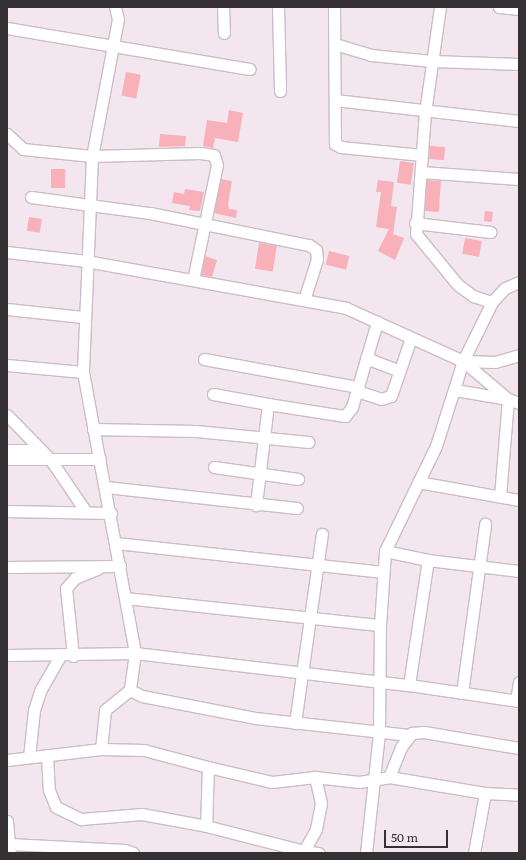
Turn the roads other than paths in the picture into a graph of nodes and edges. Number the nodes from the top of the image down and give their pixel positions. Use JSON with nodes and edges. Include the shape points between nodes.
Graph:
{"nodes":[{"id":1,"x":115,"y":7,"type":"edge"},
{"id":2,"x":223,"y":7,"type":"edge"},
{"id":3,"x":278,"y":7,"type":"edge"},
{"id":4,"x":334,"y":7,"type":"edge"},
{"id":5,"x":440,"y":7,"type":"edge"},
{"id":6,"x":499,"y":7,"type":"edge"},
{"id":7,"x":519,"y":9,"type":"edge"},
{"id":8,"x":7,"y":28,"type":"edge"},
{"id":9,"x":224,"y":33,"type":"dead end"},
{"id":10,"x":335,"y":44,"type":"junction"},
{"id":11,"x":113,"y":47,"type":"junction"},
{"id":12,"x":432,"y":61,"type":"junction"},
{"id":13,"x":519,"y":64,"type":"edge"},
{"id":14,"x":250,"y":69,"type":"dead end"},
{"id":15,"x":280,"y":91,"type":"dead end"},
{"id":16,"x":335,"y":100,"type":"junction"},
{"id":17,"x":425,"y":112,"type":"junction"},
{"id":18,"x":519,"y":121,"type":"edge"},
{"id":19,"x":7,"y":134,"type":"edge"},
{"id":20,"x":422,"y":155,"type":"junction"},
{"id":21,"x":92,"y":156,"type":"junction"},
{"id":22,"x":421,"y":172,"type":"junction"},
{"id":23,"x":519,"y":179,"type":"edge"},
{"id":24,"x":31,"y":197,"type":"dead end"},
{"id":25,"x":89,"y":205,"type":"junction"},
{"id":26,"x":204,"y":223,"type":"junction"},
{"id":27,"x":415,"y":224,"type":"junction"},
{"id":28,"x":490,"y":232,"type":"dead end"},
{"id":29,"x":7,"y":252,"type":"edge"},
{"id":30,"x":86,"y":261,"type":"junction"},
{"id":31,"x":192,"y":280,"type":"junction"},
{"id":32,"x":519,"y":282,"type":"edge"},
{"id":33,"x":304,"y":300,"type":"junction"},
{"id":34,"x":492,"y":302,"type":"junction"},
{"id":35,"x":7,"y":310,"type":"edge"},
{"id":36,"x":83,"y":317,"type":"junction"},
{"id":37,"x":377,"y":322,"type":"junction"},
{"id":38,"x":411,"y":338,"type":"junction"},
{"id":39,"x":519,"y":356,"type":"edge"},
{"id":40,"x":366,"y":358,"type":"junction"},
{"id":41,"x":204,"y":359,"type":"dead end"},
{"id":42,"x":463,"y":361,"type":"junction"},
{"id":43,"x":7,"y":365,"type":"edge"},
{"id":44,"x":400,"y":371,"type":"junction"},
{"id":45,"x":82,"y":372,"type":"junction"},
{"id":46,"x":357,"y":389,"type":"junction"},
{"id":47,"x":455,"y":390,"type":"junction"},
{"id":48,"x":213,"y":394,"type":"dead end"},
{"id":49,"x":508,"y":399,"type":"junction"},
{"id":50,"x":519,"y":403,"type":"edge"},
{"id":51,"x":268,"y":404,"type":"junction"},
{"id":52,"x":7,"y":415,"type":"edge"},
{"id":53,"x":93,"y":429,"type":"junction"},
{"id":54,"x":263,"y":437,"type":"junction"},
{"id":55,"x":308,"y":442,"type":"dead end"},
{"id":56,"x":7,"y":450,"type":"edge"},
{"id":57,"x":40,"y":450,"type":"junction"},
{"id":58,"x":7,"y":459,"type":"edge"},
{"id":59,"x":50,"y":459,"type":"junction"},
{"id":60,"x":100,"y":459,"type":"junction"},
{"id":61,"x":214,"y":467,"type":"dead end"},
{"id":62,"x":259,"y":473,"type":"junction"},
{"id":63,"x":298,"y":479,"type":"dead end"},
{"id":64,"x":418,"y":482,"type":"junction"},
{"id":65,"x":106,"y":487,"type":"junction"},
{"id":66,"x":500,"y":497,"type":"junction"},
{"id":67,"x":519,"y":500,"type":"edge"},
{"id":68,"x":256,"y":505,"type":"junction"},
{"id":69,"x":297,"y":508,"type":"dead end"},
{"id":70,"x":7,"y":511,"type":"edge"},
{"id":71,"x":86,"y":512,"type":"junction"},
{"id":72,"x":111,"y":513,"type":"junction"},
{"id":73,"x":485,"y":524,"type":"dead end"},
{"id":74,"x":322,"y":534,"type":"dead end"},
{"id":75,"x":116,"y":543,"type":"junction"},
{"id":76,"x":385,"y":551,"type":"junction"},
{"id":77,"x":428,"y":560,"type":"junction"},
{"id":78,"x":317,"y":564,"type":"junction"},
{"id":79,"x":120,"y":566,"type":"junction"},
{"id":80,"x":481,"y":566,"type":"junction"},
{"id":81,"x":103,"y":567,"type":"junction"},
{"id":82,"x":7,"y":568,"type":"edge"},
{"id":83,"x":519,"y":571,"type":"edge"},
{"id":84,"x":383,"y":572,"type":"junction"},
{"id":85,"x":126,"y":598,"type":"junction"},
{"id":86,"x":309,"y":618,"type":"junction"},
{"id":87,"x":380,"y":625,"type":"junction"},
{"id":88,"x":135,"y":653,"type":"junction"},
{"id":89,"x":7,"y":655,"type":"edge"},
{"id":90,"x":60,"y":656,"type":"junction"},
{"id":91,"x":74,"y":656,"type":"junction"},
{"id":92,"x":301,"y":672,"type":"junction"},
{"id":93,"x":379,"y":682,"type":"junction"},
{"id":94,"x":519,"y":682,"type":"edge"},
{"id":95,"x":409,"y":685,"type":"junction"},
{"id":96,"x":130,"y":690,"type":"junction"},
{"id":97,"x":462,"y":693,"type":"junction"},
{"id":98,"x":518,"y":701,"type":"edge"},
{"id":99,"x":295,"y":723,"type":"junction"},
{"id":100,"x":379,"y":734,"type":"junction"},
{"id":101,"x":409,"y":735,"type":"junction"},
{"id":102,"x":519,"y":748,"type":"edge"},
{"id":103,"x":101,"y":749,"type":"junction"},
{"id":104,"x":47,"y":755,"type":"junction"},
{"id":105,"x":29,"y":757,"type":"junction"},
{"id":106,"x":7,"y":760,"type":"edge"},
{"id":107,"x":208,"y":767,"type":"junction"},
{"id":108,"x":315,"y":777,"type":"junction"},
{"id":109,"x":389,"y":777,"type":"junction"},
{"id":110,"x":373,"y":780,"type":"junction"},
{"id":111,"x":485,"y":793,"type":"junction"},
{"id":112,"x":519,"y":795,"type":"edge"},
{"id":113,"x":7,"y":821,"type":"edge"},
{"id":114,"x":206,"y":826,"type":"junction"},
{"id":115,"x":10,"y":849,"type":"edge"},
{"id":116,"x":304,"y":852,"type":"edge"},
{"id":117,"x":133,"y":853,"type":"edge"},
{"id":118,"x":319,"y":853,"type":"edge"},
{"id":119,"x":366,"y":853,"type":"edge"},
{"id":120,"x":474,"y":853,"type":"edge"}],
"edges":[{"from":1,"to":11,"type":"street","via":[[118,19]]},
{"from":2,"to":9,"type":"street"},
{"from":3,"to":15,"type":"street"},
{"from":4,"to":10,"type":"street"},
{"from":5,"to":12,"type":"street"},
{"from":6,"to":7,"type":"street"},
{"from":8,"to":11,"type":"street"},
{"from":10,"to":12,"type":"street","via":[[371,55]]},
{"from":10,"to":16,"type":"street"},
{"from":11,"to":14,"type":"street"},
{"from":11,"to":21,"type":"street"},
{"from":12,"to":13,"type":"street"},
{"from":12,"to":17,"type":"street"},
{"from":16,"to":17,"type":"street"},
{"from":16,"to":20,"type":"street","via":[[333,136],[338,146]]},
{"from":17,"to":18,"type":"street"},
{"from":17,"to":20,"type":"street"},
{"from":19,"to":21,"type":"street","via":[[23,149]]},
{"from":20,"to":22,"type":"street"},
{"from":21,"to":25,"type":"street"},
{"from":21,"to":26,"type":"street","via":[[200,153],[214,155],[217,165]]},
{"from":22,"to":23,"type":"street"},
{"from":22,"to":27,"type":"street"},
{"from":24,"to":25,"type":"street"},
{"from":25,"to":26,"type":"street"},
{"from":25,"to":30,"type":"street"},
{"from":26,"to":31,"type":"street"},
{"from":26,"to":33,"type":"street","via":[[314,247],[317,259]]},
{"from":27,"to":28,"type":"street"},
{"from":27,"to":34,"type":"street","via":[[420,241],[458,285],[474,296]]},
{"from":29,"to":30,"type":"street"},
{"from":30,"to":31,"type":"street"},
{"from":30,"to":36,"type":"street"},
{"from":31,"to":33,"type":"street"},
{"from":32,"to":34,"type":"street","via":[[498,293]]},
{"from":33,"to":37,"type":"street","via":[[346,308]]},
{"from":34,"to":42,"type":"street"},
{"from":35,"to":36,"type":"street"},
{"from":36,"to":45,"type":"street"},
{"from":37,"to":38,"type":"street"},
{"from":37,"to":40,"type":"street"},
{"from":38,"to":42,"type":"street"},
{"from":38,"to":44,"type":"street"},
{"from":39,"to":42,"type":"street","via":[[495,362]]},
{"from":40,"to":44,"type":"street"},
{"from":40,"to":46,"type":"street"},
{"from":41,"to":46,"type":"street"},
{"from":42,"to":47,"type":"street"},
{"from":42,"to":49,"type":"street"},
{"from":43,"to":45,"type":"street"},
{"from":44,"to":46,"type":"street","via":[[388,398],[381,400]]},
{"from":45,"to":53,"type":"street"},
{"from":46,"to":51,"type":"street","via":[[352,407],[345,416]]},
{"from":47,"to":49,"type":"street"},
{"from":47,"to":64,"type":"street","via":[[436,446]]},
{"from":48,"to":51,"type":"street"},
{"from":49,"to":50,"type":"street"},
{"from":49,"to":66,"type":"street"},
{"from":51,"to":54,"type":"street"},
{"from":52,"to":57,"type":"street"},
{"from":53,"to":54,"type":"street","via":[[196,431]]},
{"from":53,"to":60,"type":"street"},
{"from":54,"to":55,"type":"street"},
{"from":54,"to":62,"type":"street"},
{"from":56,"to":57,"type":"street"},
{"from":57,"to":59,"type":"street"},
{"from":58,"to":59,"type":"street"},
{"from":59,"to":60,"type":"street"},
{"from":59,"to":71,"type":"street"},
{"from":60,"to":65,"type":"street"},
{"from":61,"to":62,"type":"street"},
{"from":62,"to":63,"type":"street"},
{"from":62,"to":68,"type":"street"},
{"from":64,"to":66,"type":"street"},
{"from":64,"to":76,"type":"street"},
{"from":65,"to":68,"type":"street"},
{"from":65,"to":72,"type":"street"},
{"from":66,"to":67,"type":"street"},
{"from":68,"to":69,"type":"street"},
{"from":70,"to":71,"type":"street"},
{"from":71,"to":72,"type":"street"},
{"from":72,"to":75,"type":"street"},
{"from":73,"to":80,"type":"street"},
{"from":74,"to":78,"type":"street"},
{"from":75,"to":78,"type":"street"},
{"from":75,"to":79,"type":"street"},
{"from":76,"to":77,"type":"street"},
{"from":76,"to":84,"type":"street"},
{"from":77,"to":80,"type":"street"},
{"from":77,"to":95,"type":"street"},
{"from":78,"to":84,"type":"street"},
{"from":78,"to":86,"type":"street"},
{"from":79,"to":81,"type":"street"},
{"from":79,"to":85,"type":"street"},
{"from":80,"to":83,"type":"street"},
{"from":80,"to":97,"type":"street"},
{"from":81,"to":82,"type":"street"},
{"from":81,"to":91,"type":"street","via":[[75,578],[66,588]]},
{"from":84,"to":87,"type":"street"},
{"from":85,"to":86,"type":"street"},
{"from":85,"to":88,"type":"street"},
{"from":86,"to":87,"type":"street"},
{"from":86,"to":92,"type":"street"},
{"from":87,"to":93,"type":"street"},
{"from":88,"to":91,"type":"street"},
{"from":88,"to":92,"type":"street"},
{"from":88,"to":96,"type":"street"},
{"from":89,"to":90,"type":"street"},
{"from":90,"to":91,"type":"street"},
{"from":90,"to":105,"type":"street","via":[[40,691],[34,710]]},
{"from":92,"to":93,"type":"street"},
{"from":92,"to":99,"type":"street"},
{"from":93,"to":95,"type":"street"},
{"from":93,"to":100,"type":"street"},
{"from":94,"to":98,"type":"street"},
{"from":95,"to":97,"type":"street"},
{"from":96,"to":99,"type":"street","via":[[142,696]]},
{"from":96,"to":103,"type":"street","via":[[105,710]]},
{"from":97,"to":98,"type":"street"},
{"from":99,"to":100,"type":"street"},
{"from":100,"to":101,"type":"street"},
{"from":100,"to":110,"type":"street"},
{"from":101,"to":102,"type":"street","via":[[424,732]]},
{"from":101,"to":109,"type":"street","via":[[401,747]]},
{"from":103,"to":104,"type":"street"},
{"from":103,"to":107,"type":"street","via":[[144,750]]},
{"from":104,"to":105,"type":"street"},
{"from":104,"to":114,"type":"street","via":[[49,790],[56,807],[81,819],[142,814]]},
{"from":105,"to":106,"type":"street"},
{"from":107,"to":108,"type":"street","via":[[272,782]]},
{"from":107,"to":114,"type":"street"},
{"from":108,"to":110,"type":"street","via":[[359,782]]},
{"from":108,"to":116,"type":"street","via":[[321,803],[316,829]]},
{"from":109,"to":110,"type":"street"},
{"from":109,"to":111,"type":"street"},
{"from":110,"to":119,"type":"street"},
{"from":111,"to":112,"type":"street"},
{"from":111,"to":120,"type":"street"},
{"from":113,"to":115,"type":"street"},
{"from":114,"to":116,"type":"street"},
{"from":115,"to":117,"type":"street","via":[[125,850]]},
{"from":116,"to":118,"type":"street"}]}
